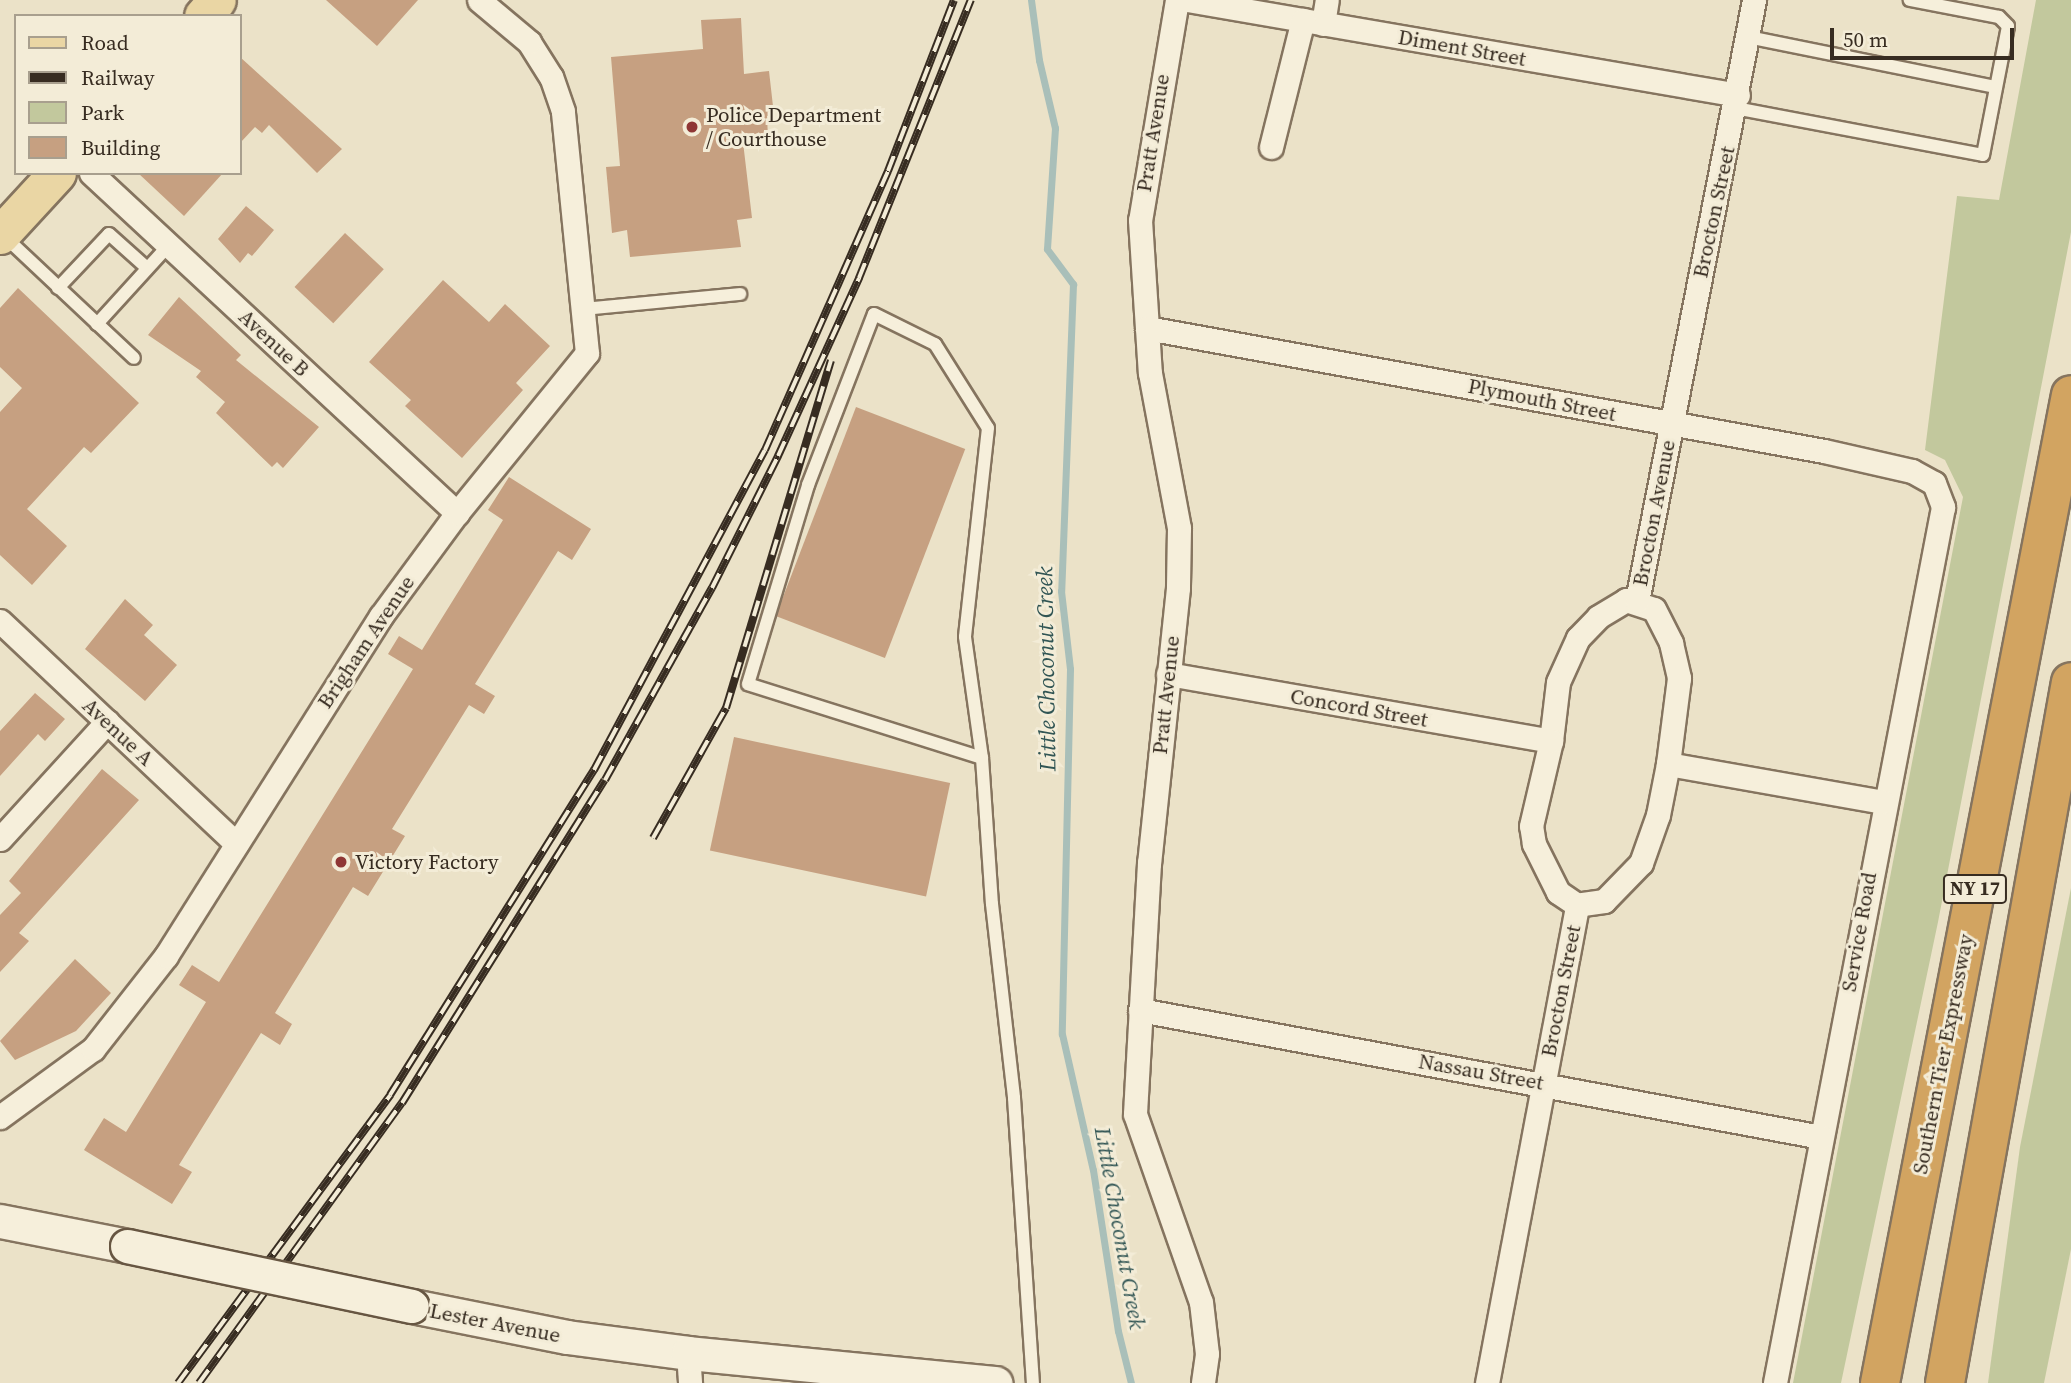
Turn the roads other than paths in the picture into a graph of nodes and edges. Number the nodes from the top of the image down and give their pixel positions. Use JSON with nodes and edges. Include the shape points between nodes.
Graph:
{"nodes":[{"id":1,"x":217,"y":0,"type":"edge"},
{"id":2,"x":480,"y":0,"type":"edge"},
{"id":3,"x":1177,"y":0,"type":"edge"},
{"id":4,"x":1187,"y":0,"type":"edge"},
{"id":5,"x":1327,"y":0,"type":"edge"},
{"id":6,"x":1754,"y":0,"type":"edge"},
{"id":7,"x":1910,"y":0,"type":"edge"},
{"id":8,"x":205,"y":14,"type":"edge"},
{"id":9,"x":1313,"y":22,"type":"junction"},
{"id":10,"x":1748,"y":37,"type":"junction"},
{"id":11,"x":1996,"y":87,"type":"junction"},
{"id":12,"x":1736,"y":102,"type":"junction"},
{"id":13,"x":1270,"y":147,"type":"dead end"},
{"id":14,"x":55,"y":175,"type":"edge"},
{"id":15,"x":93,"y":175,"type":"edge"},
{"id":16,"x":1,"y":234,"type":"edge"},
{"id":17,"x":169,"y":245,"type":"junction"},
{"id":18,"x":147,"y":268,"type":"junction"},
{"id":19,"x":58,"y":288,"type":"junction"},
{"id":20,"x":740,"y":294,"type":"dead end"},
{"id":21,"x":584,"y":309,"type":"junction"},
{"id":22,"x":97,"y":324,"type":"junction"},
{"id":23,"x":1147,"y":328,"type":"junction"},
{"id":24,"x":134,"y":358,"type":"dead end"},
{"id":25,"x":2071,"y":394,"type":"edge"},
{"id":26,"x":1671,"y":424,"type":"junction"},
{"id":27,"x":1934,"y":484,"type":"joint"},
{"id":28,"x":457,"y":513,"type":"junction"},
{"id":29,"x":1637,"y":601,"type":"junction"},
{"id":30,"x":0,"y":621,"type":"edge"},
{"id":31,"x":1168,"y":674,"type":"junction"},
{"id":32,"x":2071,"y":682,"type":"edge"},
{"id":33,"x":107,"y":722,"type":"junction"},
{"id":34,"x":1551,"y":741,"type":"junction"},
{"id":35,"x":982,"y":758,"type":"junction"},
{"id":36,"x":1668,"y":764,"type":"junction"},
{"id":37,"x":1883,"y":802,"type":"junction"},
{"id":38,"x":0,"y":839,"type":"edge"},
{"id":39,"x":237,"y":844,"type":"junction"},
{"id":40,"x":1577,"y":905,"type":"junction"},
{"id":41,"x":1140,"y":1010,"type":"junction"},
{"id":42,"x":1543,"y":1083,"type":"junction"},
{"id":43,"x":0,"y":1117,"type":"edge"},
{"id":44,"x":1821,"y":1137,"type":"junction"},
{"id":45,"x":0,"y":1221,"type":"edge"},
{"id":46,"x":689,"y":1368,"type":"edge"},
{"id":47,"x":996,"y":1383,"type":"edge"},
{"id":48,"x":1033,"y":1383,"type":"edge"},
{"id":49,"x":1203,"y":1383,"type":"edge"},
{"id":50,"x":1487,"y":1383,"type":"edge"},
{"id":51,"x":1775,"y":1383,"type":"edge"},
{"id":52,"x":1880,"y":1383,"type":"edge"},
{"id":53,"x":1945,"y":1383,"type":"edge"}],
"edges":[{"from":1,"to":8,"type":"main road"},
{"from":2,"to":21,"type":"street","name":"Brigham Avenue","via":[[529,43],[551,77],[563,111]]},
{"from":3,"to":23,"type":"street","name":"Pratt Avenue","via":[[1144,176],[1140,220]]},
{"from":4,"to":9,"type":"street","name":"Diment Street"},
{"from":5,"to":9,"type":"street"},
{"from":6,"to":10,"type":"street","name":"Brocton Street"},
{"from":7,"to":11,"type":"lane","via":[[1999,17],[2008,26]]},
{"from":9,"to":12,"type":"street","name":"Diment Street"},
{"from":9,"to":13,"type":"street"},
{"from":10,"to":11,"type":"lane"},
{"from":10,"to":12,"type":"street","name":"Brocton Street"},
{"from":11,"to":12,"type":"lane","via":[[1983,155]]},
{"from":12,"to":26,"type":"street","name":"Brocton Street"},
{"from":14,"to":16,"type":"main road"},
{"from":15,"to":17,"type":"street","name":"Avenue B"},
{"from":16,"to":19,"type":"lane"},
{"from":17,"to":18,"type":"lane"},
{"from":17,"to":28,"type":"street","name":"Avenue B"},
{"from":18,"to":19,"type":"lane","via":[[109,234]]},
{"from":18,"to":22,"type":"lane"},
{"from":19,"to":22,"type":"lane"},
{"from":20,"to":21,"type":"lane"},
{"from":21,"to":28,"type":"street","name":"Brigham Avenue","via":[[587,353]]},
{"from":22,"to":24,"type":"lane"},
{"from":23,"to":26,"type":"street","name":"Plymouth Street"},
{"from":23,"to":31,"type":"street","name":"Pratt Avenue","via":[[1150,373],[1179,528]]},
{"from":25,"to":52,"type":"highway","name":"Southern Tier Expressway","number":"NY 17"},
{"from":26,"to":27,"type":"street","name":"Plymouth Street","via":[[1912,471]]},
{"from":26,"to":29,"type":"street","name":"Brocton Avenue"},
{"from":27,"to":37,"type":"street","name":"Service Road","via":[[1943,507]]},
{"from":28,"to":39,"type":"street","name":"Brigham Avenue","via":[[381,616]]},
{"from":29,"to":34,"type":"street","name":"Brocton Avenue","via":[[1626,600],[1598,617],[1578,638],[1558,682]]},
{"from":29,"to":36,"type":"street","name":"Brocton Avenue","via":[[1654,609],[1671,643],[1679,678]]},
{"from":30,"to":33,"type":"street","name":"Avenue A"},
{"from":31,"to":34,"type":"street","name":"Concord Street"},
{"from":31,"to":41,"type":"street","name":"Pratt Avenue"},
{"from":32,"to":53,"type":"highway","number":"NY 17"},
{"from":33,"to":38,"type":"street"},
{"from":33,"to":39,"type":"street","name":"Avenue A"},
{"from":34,"to":40,"type":"street","name":"Brocton Avenue","via":[[1531,826],[1534,844],[1558,892]]},
{"from":35,"to":35,"type":"lane","via":[[965,637],[988,428],[935,344],[874,314],[807,485],[748,684]]},
{"from":35,"to":48,"type":"lane","via":[[992,904],[1014,1098]]},
{"from":36,"to":37,"type":"street"},
{"from":36,"to":40,"type":"street","name":"Brocton Street","via":[[1658,815],[1641,863],[1604,901]]},
{"from":37,"to":44,"type":"street","name":"Service Road"},
{"from":39,"to":43,"type":"street","name":"Brigham Avenue","via":[[166,956],[93,1049]]},
{"from":40,"to":42,"type":"street","name":"Brocton Street"},
{"from":41,"to":42,"type":"street","name":"Nassau Street"},
{"from":41,"to":49,"type":"street","name":"Pratt Avenue","via":[[1135,1114],[1201,1302],[1207,1354]]},
{"from":42,"to":44,"type":"street","name":"Nassau Street"},
{"from":42,"to":50,"type":"street","name":"Brocton Street"},
{"from":44,"to":51,"type":"street","name":"Service Road"},
{"from":45,"to":46,"type":"street","name":"Lester Avenue","bridge":true,"via":[[567,1337]]},
{"from":46,"to":47,"type":"street","name":"Lester Avenue"}]}
